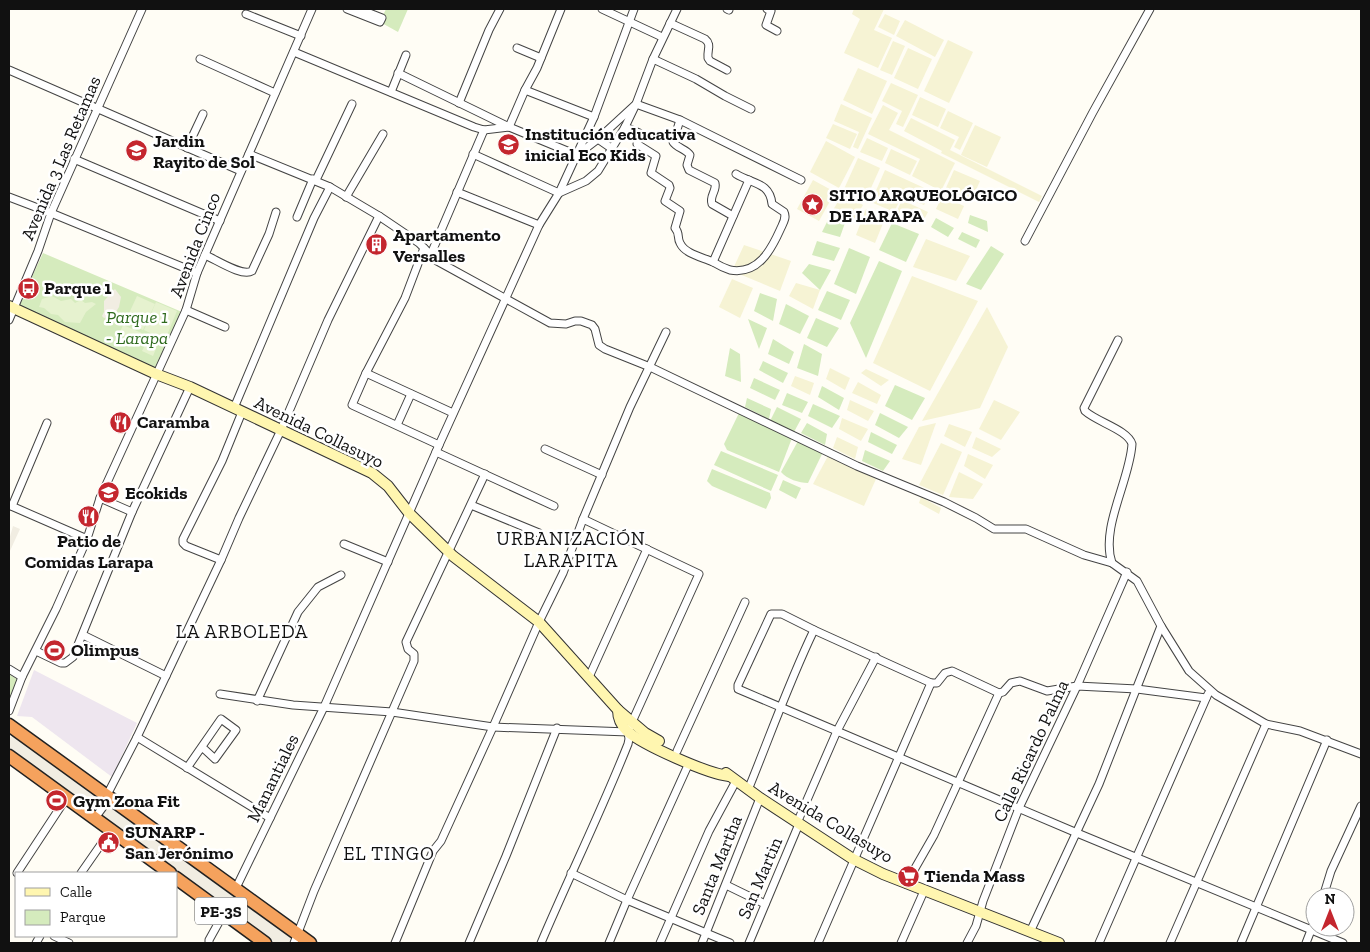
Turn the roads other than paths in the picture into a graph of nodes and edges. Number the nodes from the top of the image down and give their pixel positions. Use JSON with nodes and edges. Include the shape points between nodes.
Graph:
{"nodes":[{"id":1,"x":142,"y":9,"type":"edge"},
{"id":2,"x":312,"y":9,"type":"edge"},
{"id":3,"x":347,"y":9,"type":"edge"},
{"id":4,"x":359,"y":9,"type":"edge"},
{"id":5,"x":500,"y":9,"type":"edge"},
{"id":6,"x":561,"y":9,"type":"edge"},
{"id":7,"x":602,"y":9,"type":"edge"},
{"id":8,"x":634,"y":9,"type":"edge"},
{"id":9,"x":677,"y":9,"type":"edge"},
{"id":10,"x":767,"y":9,"type":"edge"},
{"id":11,"x":1150,"y":9,"type":"edge"},
{"id":12,"x":246,"y":14,"type":"dead end"},
{"id":13,"x":630,"y":21,"type":"junction"},
{"id":14,"x":670,"y":23,"type":"junction"},
{"id":15,"x":777,"y":31,"type":"dead end"},
{"id":16,"x":300,"y":36,"type":"junction"},
{"id":17,"x":662,"y":37,"type":"junction"},
{"id":18,"x":516,"y":48,"type":"dead end"},
{"id":19,"x":294,"y":52,"type":"junction"},
{"id":20,"x":406,"y":55,"type":"dead end"},
{"id":21,"x":541,"y":58,"type":"junction"},
{"id":22,"x":200,"y":60,"type":"dead end"},
{"id":23,"x":653,"y":60,"type":"junction"},
{"id":24,"x":9,"y":70,"type":"edge"},
{"id":25,"x":727,"y":70,"type":"dead end"},
{"id":26,"x":398,"y":73,"type":"junction"},
{"id":27,"x":525,"y":90,"type":"junction"},
{"id":28,"x":391,"y":92,"type":"junction"},
{"id":29,"x":275,"y":93,"type":"junction"},
{"id":30,"x":459,"y":103,"type":"junction"},
{"id":31,"x":352,"y":104,"type":"dead end"},
{"id":32,"x":636,"y":104,"type":"junction"},
{"id":33,"x":97,"y":108,"type":"junction"},
{"id":34,"x":751,"y":109,"type":"dead end"},
{"id":35,"x":203,"y":114,"type":"dead end"},
{"id":36,"x":594,"y":117,"type":"junction"},
{"id":37,"x":680,"y":120,"type":"junction"},
{"id":38,"x":509,"y":126,"type":"junction"},
{"id":39,"x":625,"y":127,"type":"junction"},
{"id":40,"x":484,"y":130,"type":"junction"},
{"id":41,"x":383,"y":134,"type":"dead end"},
{"id":42,"x":598,"y":139,"type":"junction"},
{"id":43,"x":187,"y":148,"type":"junction"},
{"id":44,"x":611,"y":148,"type":"junction"},
{"id":45,"x":249,"y":154,"type":"junction"},
{"id":46,"x":473,"y":154,"type":"junction"},
{"id":47,"x":577,"y":155,"type":"junction"},
{"id":48,"x":74,"y":159,"type":"junction"},
{"id":49,"x":241,"y":171,"type":"junction"},
{"id":50,"x":736,"y":174,"type":"dead end"},
{"id":51,"x":314,"y":180,"type":"junction"},
{"id":52,"x":749,"y":180,"type":"junction"},
{"id":53,"x":801,"y":180,"type":"dead end"},
{"id":54,"x":330,"y":187,"type":"junction"},
{"id":55,"x":457,"y":192,"type":"junction"},
{"id":56,"x":559,"y":192,"type":"junction"},
{"id":57,"x":9,"y":197,"type":"edge"},
{"id":58,"x":346,"y":197,"type":"junction"},
{"id":59,"x":276,"y":212,"type":"dead end"},
{"id":60,"x":51,"y":213,"type":"junction"},
{"id":61,"x":379,"y":216,"type":"junction"},
{"id":62,"x":733,"y":216,"type":"junction"},
{"id":63,"x":297,"y":217,"type":"dead end"},
{"id":64,"x":220,"y":221,"type":"junction"},
{"id":65,"x":539,"y":225,"type":"junction"},
{"id":66,"x":1025,"y":241,"type":"dead end"},
{"id":67,"x":424,"y":248,"type":"junction"},
{"id":68,"x":431,"y":254,"type":"junction"},
{"id":69,"x":206,"y":255,"type":"junction"},
{"id":70,"x":713,"y":262,"type":"junction"},
{"id":71,"x":197,"y":273,"type":"junction"},
{"id":72,"x":506,"y":299,"type":"junction"},
{"id":73,"x":12,"y":307,"type":"edge"},
{"id":74,"x":186,"y":310,"type":"junction"},
{"id":75,"x":9,"y":320,"type":"edge"},
{"id":76,"x":225,"y":327,"type":"dead end"},
{"id":77,"x":666,"y":332,"type":"dead end"},
{"id":78,"x":1118,"y":340,"type":"dead end"},
{"id":79,"x":650,"y":367,"type":"junction"},
{"id":80,"x":366,"y":373,"type":"junction"},
{"id":81,"x":156,"y":374,"type":"junction"},
{"id":82,"x":190,"y":387,"type":"junction"},
{"id":83,"x":411,"y":394,"type":"junction"},
{"id":84,"x":238,"y":410,"type":"junction"},
{"id":85,"x":453,"y":413,"type":"junction"},
{"id":86,"x":47,"y":423,"type":"dead end"},
{"id":87,"x":397,"y":425,"type":"junction"},
{"id":88,"x":282,"y":430,"type":"junction"},
{"id":89,"x":438,"y":449,"type":"junction"},
{"id":90,"x":545,"y":449,"type":"dead end"},
{"id":91,"x":485,"y":474,"type":"junction"},
{"id":92,"x":602,"y":475,"type":"junction"},
{"id":93,"x":100,"y":498,"type":"junction"},
{"id":94,"x":10,"y":505,"type":"edge"},
{"id":95,"x":471,"y":505,"type":"junction"},
{"id":96,"x":554,"y":506,"type":"dead end"},
{"id":97,"x":132,"y":512,"type":"junction"},
{"id":98,"x":410,"y":513,"type":"junction"},
{"id":99,"x":583,"y":519,"type":"junction"},
{"id":100,"x":539,"y":533,"type":"dead end"},
{"id":101,"x":87,"y":538,"type":"junction"},
{"id":102,"x":344,"y":544,"type":"dead end"},
{"id":103,"x":647,"y":549,"type":"junction"},
{"id":104,"x":448,"y":551,"type":"junction"},
{"id":105,"x":221,"y":560,"type":"junction"},
{"id":106,"x":388,"y":562,"type":"junction"},
{"id":107,"x":1112,"y":563,"type":"junction"},
{"id":108,"x":1127,"y":572,"type":"junction"},
{"id":109,"x":341,"y":575,"type":"dead end"},
{"id":110,"x":745,"y":602,"type":"dead end"},
{"id":111,"x":538,"y":622,"type":"junction"},
{"id":112,"x":1161,"y":626,"type":"junction"},
{"id":113,"x":814,"y":630,"type":"junction"},
{"id":114,"x":83,"y":635,"type":"junction"},
{"id":115,"x":36,"y":651,"type":"junction"},
{"id":116,"x":876,"y":657,"type":"junction"},
{"id":117,"x":9,"y":669,"type":"edge"},
{"id":118,"x":166,"y":676,"type":"junction"},
{"id":119,"x":22,"y":677,"type":"junction"},
{"id":120,"x":589,"y":677,"type":"junction"},
{"id":121,"x":931,"y":683,"type":"junction"},
{"id":122,"x":1077,"y":686,"type":"junction"},
{"id":123,"x":1137,"y":689,"type":"junction"},
{"id":124,"x":1209,"y":689,"type":"junction"},
{"id":125,"x":998,"y":693,"type":"junction"},
{"id":126,"x":220,"y":694,"type":"dead end"},
{"id":127,"x":1206,"y":698,"type":"junction"},
{"id":128,"x":257,"y":701,"type":"junction"},
{"id":129,"x":324,"y":706,"type":"junction"},
{"id":130,"x":781,"y":708,"type":"junction"},
{"id":131,"x":618,"y":710,"type":"junction"},
{"id":132,"x":9,"y":711,"type":"edge"},
{"id":133,"x":392,"y":712,"type":"junction"},
{"id":134,"x":1266,"y":724,"type":"junction"},
{"id":135,"x":9,"y":725,"type":"edge"},
{"id":136,"x":636,"y":725,"type":"junction"},
{"id":137,"x":493,"y":727,"type":"junction"},
{"id":138,"x":557,"y":728,"type":"junction"},
{"id":139,"x":837,"y":731,"type":"junction"},
{"id":140,"x":628,"y":732,"type":"junction"},
{"id":141,"x":137,"y":737,"type":"junction"},
{"id":142,"x":1326,"y":740,"type":"junction"},
{"id":143,"x":202,"y":747,"type":"junction"},
{"id":144,"x":1361,"y":754,"type":"edge"},
{"id":145,"x":9,"y":756,"type":"edge"},
{"id":146,"x":683,"y":757,"type":"junction"},
{"id":147,"x":900,"y":758,"type":"junction"},
{"id":148,"x":188,"y":768,"type":"junction"},
{"id":149,"x":733,"y":779,"type":"junction"},
{"id":150,"x":958,"y":783,"type":"junction"},
{"id":151,"x":748,"y":790,"type":"junction"},
{"id":152,"x":107,"y":795,"type":"junction"},
{"id":153,"x":67,"y":797,"type":"junction"},
{"id":154,"x":760,"y":798,"type":"junction"},
{"id":155,"x":1361,"y":806,"type":"edge"},
{"id":156,"x":1019,"y":808,"type":"junction"},
{"id":157,"x":95,"y":818,"type":"junction"},
{"id":158,"x":270,"y":818,"type":"junction"},
{"id":159,"x":798,"y":823,"type":"junction"},
{"id":160,"x":112,"y":830,"type":"junction"},
{"id":161,"x":1077,"y":833,"type":"junction"},
{"id":162,"x":1138,"y":857,"type":"junction"},
{"id":163,"x":853,"y":859,"type":"junction"},
{"id":164,"x":18,"y":872,"type":"edge"},
{"id":165,"x":82,"y":872,"type":"edge"},
{"id":166,"x":169,"y":872,"type":"edge"},
{"id":167,"x":571,"y":873,"type":"junction"},
{"id":168,"x":178,"y":879,"type":"edge"},
{"id":169,"x":1198,"y":883,"type":"junction"},
{"id":170,"x":906,"y":884,"type":"junction"},
{"id":171,"x":726,"y":886,"type":"junction"},
{"id":172,"x":1325,"y":887,"type":"edge"},
{"id":173,"x":235,"y":890,"type":"junction"},
{"id":174,"x":924,"y":891,"type":"junction"},
{"id":175,"x":627,"y":900,"type":"junction"},
{"id":176,"x":765,"y":904,"type":"junction"},
{"id":177,"x":1257,"y":906,"type":"junction"},
{"id":178,"x":224,"y":913,"type":"junction"},
{"id":179,"x":980,"y":913,"type":"junction"},
{"id":180,"x":671,"y":918,"type":"junction"},
{"id":181,"x":1305,"y":927,"type":"edge"},
{"id":182,"x":1030,"y":932,"type":"junction"},
{"id":183,"x":706,"y":933,"type":"junction"},
{"id":184,"x":56,"y":937,"type":"edge"},
{"id":185,"x":1329,"y":937,"type":"edge"},
{"id":186,"x":295,"y":938,"type":"edge"},
{"id":187,"x":1040,"y":940,"type":"edge"},
{"id":188,"x":69,"y":943,"type":"edge"},
{"id":189,"x":209,"y":943,"type":"edge"},
{"id":190,"x":265,"y":943,"type":"edge"},
{"id":191,"x":310,"y":943,"type":"edge"},
{"id":192,"x":395,"y":943,"type":"edge"},
{"id":193,"x":468,"y":943,"type":"edge"},
{"id":194,"x":540,"y":943,"type":"edge"},
{"id":195,"x":609,"y":943,"type":"edge"},
{"id":196,"x":660,"y":943,"type":"edge"},
{"id":197,"x":702,"y":943,"type":"edge"},
{"id":198,"x":730,"y":943,"type":"edge"},
{"id":199,"x":749,"y":943,"type":"edge"},
{"id":200,"x":818,"y":943,"type":"edge"},
{"id":201,"x":901,"y":943,"type":"edge"},
{"id":202,"x":968,"y":943,"type":"edge"},
{"id":203,"x":1059,"y":943,"type":"edge"},
{"id":204,"x":1100,"y":943,"type":"edge"},
{"id":205,"x":1170,"y":943,"type":"edge"},
{"id":206,"x":1241,"y":943,"type":"edge"},
{"id":207,"x":1343,"y":943,"type":"edge"}],
"edges":[{"from":1,"to":33,"type":"street","name":"Avenida 3 Las Retamas"},
{"from":2,"to":16,"type":"street","name":"Avenida Cinco"},
{"from":3,"to":4,"type":"street","via":[[380,22],[382,18]]},
{"from":5,"to":30,"type":"street"},
{"from":6,"to":21,"type":"street"},
{"from":7,"to":13,"type":"street"},
{"from":8,"to":13,"type":"street","name":"Manantiales"},
{"from":9,"to":14,"type":"street"},
{"from":10,"to":15,"type":"street","via":[[771,13],[766,25]]},
{"from":11,"to":66,"type":"street"},
{"from":12,"to":16,"type":"street"},
{"from":13,"to":17,"type":"street"},
{"from":13,"to":36,"type":"street","name":"Manantiales"},
{"from":14,"to":17,"type":"street"},
{"from":14,"to":25,"type":"street","via":[[709,43],[710,61]]},
{"from":16,"to":19,"type":"street","name":"Avenida Cinco"},
{"from":17,"to":23,"type":"street"},
{"from":18,"to":21,"type":"street"},
{"from":19,"to":28,"type":"street"},
{"from":19,"to":29,"type":"street","name":"Avenida Cinco"},
{"from":20,"to":26,"type":"street"},
{"from":21,"to":27,"type":"street"},
{"from":22,"to":29,"type":"street"},
{"from":23,"to":32,"type":"street"},
{"from":23,"to":34,"type":"street"},
{"from":24,"to":33,"type":"street"},
{"from":26,"to":28,"type":"street"},
{"from":26,"to":30,"type":"street"},
{"from":27,"to":36,"type":"street"},
{"from":27,"to":38,"type":"street"},
{"from":28,"to":40,"type":"street"},
{"from":29,"to":45,"type":"street","name":"Avenida Cinco"},
{"from":30,"to":38,"type":"street"},
{"from":31,"to":51,"type":"street"},
{"from":32,"to":37,"type":"street"},
{"from":32,"to":39,"type":"street"},
{"from":32,"to":42,"type":"street"},
{"from":33,"to":43,"type":"street"},
{"from":33,"to":48,"type":"street","name":"Avenida 3 Las Retamas"},
{"from":35,"to":43,"type":"street"},
{"from":36,"to":47,"type":"street","name":"Manantiales"},
{"from":37,"to":53,"type":"street"},
{"from":37,"to":62,"type":"street","via":[[673,142],[688,151],[689,170],[715,183],[712,204]]},
{"from":38,"to":40,"type":"street"},
{"from":38,"to":47,"type":"street"},
{"from":39,"to":44,"type":"street"},
{"from":39,"to":70,"type":"street","via":[[639,133],[637,144],[656,156],[651,173],[669,185],[665,202],[680,211],[675,228],[684,250]]},
{"from":40,"to":46,"type":"street"},
{"from":41,"to":58,"type":"street"},
{"from":42,"to":44,"type":"street"},
{"from":42,"to":47,"type":"street"},
{"from":43,"to":49,"type":"street"},
{"from":44,"to":56,"type":"street","via":[[598,171]]},
{"from":45,"to":49,"type":"street","name":"Avenida Cinco"},
{"from":45,"to":51,"type":"street"},
{"from":46,"to":55,"type":"street"},
{"from":46,"to":56,"type":"street"},
{"from":47,"to":56,"type":"street","name":"Manantiales"},
{"from":48,"to":60,"type":"street","name":"Avenida 3 Las Retamas"},
{"from":48,"to":64,"type":"street"},
{"from":49,"to":64,"type":"street","name":"Avenida Cinco"},
{"from":50,"to":52,"type":"street"},
{"from":51,"to":54,"type":"street"},
{"from":51,"to":63,"type":"street"},
{"from":52,"to":62,"type":"street"},
{"from":52,"to":70,"type":"street","via":[[767,188],[772,204],[786,214],[771,250],[752,267],[740,270],[731,270]]},
{"from":54,"to":58,"type":"street"},
{"from":54,"to":84,"type":"street","via":[[314,218]]},
{"from":55,"to":65,"type":"street"},
{"from":55,"to":68,"type":"street"},
{"from":56,"to":65,"type":"street","name":"Manantiales"},
{"from":57,"to":60,"type":"street"},
{"from":58,"to":61,"type":"street"},
{"from":59,"to":69,"type":"street","via":[[269,234],[249,273]]},
{"from":60,"to":71,"type":"street"},
{"from":60,"to":73,"type":"street","name":"Avenida 3 Las Retamas","via":[[38,251]]},
{"from":61,"to":67,"type":"street"},
{"from":61,"to":88,"type":"street","via":[[328,320]]},
{"from":62,"to":70,"type":"street"},
{"from":64,"to":69,"type":"street","name":"Avenida Cinco"},
{"from":65,"to":72,"type":"street","name":"Manantiales"},
{"from":67,"to":68,"type":"street"},
{"from":67,"to":80,"type":"street","via":[[405,298]]},
{"from":68,"to":72,"type":"street","via":[[437,261]]},
{"from":69,"to":71,"type":"street","name":"Avenida Cinco"},
{"from":71,"to":74,"type":"street","name":"Avenida Cinco"},
{"from":72,"to":79,"type":"street","via":[[550,323],[581,321],[592,325],[599,345]]},
{"from":72,"to":85,"type":"street","name":"Manantiales"},
{"from":73,"to":75,"type":"street","name":"Avenida 3 Las Retamas"},
{"from":73,"to":81,"type":"street","name":"Avenida Collasuyo"},
{"from":74,"to":76,"type":"street"},
{"from":74,"to":81,"type":"street","name":"Avenida Cinco"},
{"from":77,"to":79,"type":"street"},
{"from":78,"to":107,"type":"street","via":[[1084,408],[1090,416],[1128,436],[1132,444],[1110,531],[1108,546]]},
{"from":79,"to":92,"type":"street"},
{"from":79,"to":107,"type":"street","via":[[857,466],[944,502],[994,529],[1026,529],[1084,555]]},
{"from":80,"to":83,"type":"street"},
{"from":80,"to":87,"type":"street","via":[[352,405]]},
{"from":81,"to":82,"type":"street","name":"Avenida Collasuyo"},
{"from":81,"to":93,"type":"street","name":"Avenida Cinco"},
{"from":82,"to":84,"type":"street","name":"Avenida Collasuyo"},
{"from":82,"to":97,"type":"street"},
{"from":83,"to":85,"type":"street"},
{"from":83,"to":87,"type":"street"},
{"from":84,"to":88,"type":"street","name":"Avenida Collasuyo"},
{"from":84,"to":105,"type":"street","via":[[222,461],[183,543]]},
{"from":85,"to":89,"type":"street","name":"Manantiales"},
{"from":86,"to":94,"type":"street"},
{"from":87,"to":89,"type":"street"},
{"from":88,"to":98,"type":"street","name":"Avenida Collasuyo","via":[[372,473],[388,486]]},
{"from":88,"to":105,"type":"street"},
{"from":89,"to":91,"type":"street"},
{"from":89,"to":98,"type":"street","name":"Manantiales"},
{"from":90,"to":92,"type":"street"},
{"from":91,"to":95,"type":"street"},
{"from":91,"to":96,"type":"street"},
{"from":92,"to":99,"type":"street"},
{"from":93,"to":97,"type":"street"},
{"from":93,"to":101,"type":"street","name":"Avenida Cinco"},
{"from":94,"to":101,"type":"street"},
{"from":95,"to":100,"type":"street"},
{"from":95,"to":104,"type":"street"},
{"from":97,"to":114,"type":"street"},
{"from":98,"to":104,"type":"street","name":"Avenida Collasuyo"},
{"from":98,"to":106,"type":"street","name":"Manantiales"},
{"from":99,"to":103,"type":"street"},
{"from":99,"to":111,"type":"street","via":[[563,573]]},
{"from":101,"to":115,"type":"street","name":"Avenida Cinco"},
{"from":102,"to":106,"type":"street"},
{"from":103,"to":120,"type":"street"},
{"from":103,"to":136,"type":"street","via":[[700,574]]},
{"from":104,"to":111,"type":"street","name":"Avenida Collasuyo"},
{"from":104,"to":133,"type":"street","via":[[406,642],[414,654],[414,661]]},
{"from":105,"to":118,"type":"street"},
{"from":106,"to":129,"type":"street","name":"Manantiales"},
{"from":107,"to":108,"type":"street"},
{"from":108,"to":112,"type":"street","via":[[1137,581]]},
{"from":108,"to":122,"type":"street","name":"Calle Ricardo Palma"},
{"from":109,"to":128,"type":"street","via":[[318,587],[298,612]]},
{"from":110,"to":146,"type":"street"},
{"from":111,"to":120,"type":"street","name":"Avenida Collasuyo"},
{"from":111,"to":137,"type":"street"},
{"from":112,"to":123,"type":"street"},
{"from":112,"to":124,"type":"street","via":[[1189,670]]},
{"from":113,"to":116,"type":"street"},
{"from":113,"to":130,"type":"street"},
{"from":113,"to":130,"type":"street","via":[[782,614],[771,614],[738,685],[739,691]]},
{"from":114,"to":115,"type":"street","via":[[73,657],[65,663],[56,662]]},
{"from":114,"to":118,"type":"street"},
{"from":115,"to":119,"type":"street","name":"Avenida Cinco"},
{"from":116,"to":121,"type":"street"},
{"from":116,"to":139,"type":"street","name":"San Martin"},
{"from":117,"to":119,"type":"street"},
{"from":118,"to":141,"type":"street"},
{"from":119,"to":132,"type":"street","name":"Avenida Cinco"},
{"from":120,"to":131,"type":"street","name":"Avenida Collasuyo"},
{"from":121,"to":125,"type":"street","via":[[937,683],[945,672],[952,671]]},
{"from":121,"to":147,"type":"street"},
{"from":122,"to":123,"type":"street"},
{"from":122,"to":125,"type":"street","via":[[1047,691],[1020,681],[1011,683]]},
{"from":122,"to":156,"type":"street","name":"Calle Ricardo Palma"},
{"from":123,"to":127,"type":"street"},
{"from":123,"to":161,"type":"street"},
{"from":124,"to":127,"type":"street"},
{"from":124,"to":134,"type":"street"},
{"from":125,"to":150,"type":"street"},
{"from":126,"to":128,"type":"street"},
{"from":127,"to":162,"type":"street"},
{"from":128,"to":129,"type":"street"},
{"from":129,"to":133,"type":"street"},
{"from":129,"to":158,"type":"street","name":"Manantiales"},
{"from":130,"to":139,"type":"street"},
{"from":130,"to":151,"type":"street"},
{"from":131,"to":136,"type":"street","name":"Avenida Collasuyo"},
{"from":131,"to":140,"type":"street","name":"Avenida Collasuyo","via":[[621,723]]},
{"from":133,"to":137,"type":"street"},
{"from":133,"to":186,"type":"street"},
{"from":134,"to":142,"type":"street"},
{"from":134,"to":169,"type":"street"},
{"from":135,"to":152,"type":"highway","number":"PE-3S"},
{"from":136,"to":140,"type":"street"},
{"from":136,"to":146,"type":"street","name":"Avenida Collasuyo"},
{"from":137,"to":138,"type":"street"},
{"from":137,"to":192,"type":"street","via":[[441,841],[433,851]]},
{"from":138,"to":140,"type":"street"},
{"from":138,"to":193,"type":"street"},
{"from":139,"to":147,"type":"street"},
{"from":139,"to":159,"type":"street","name":"San Martin"},
{"from":140,"to":146,"type":"street","name":"Avenida Collasuyo"},
{"from":140,"to":167,"type":"street","via":[[630,739],[608,795]]},
{"from":141,"to":148,"type":"street"},
{"from":141,"to":152,"type":"street"},
{"from":142,"to":144,"type":"street"},
{"from":142,"to":177,"type":"street"},
{"from":143,"to":143,"type":"street","via":[[221,719],[236,730],[215,759]]},
{"from":143,"to":148,"type":"street"},
{"from":145,"to":153,"type":"highway"},
{"from":146,"to":149,"type":"street","name":"Avenida Collasuyo"},
{"from":146,"to":175,"type":"street"},
{"from":147,"to":150,"type":"street"},
{"from":147,"to":163,"type":"street"},
{"from":148,"to":158,"type":"street"},
{"from":149,"to":151,"type":"street","name":"Avenida Collasuyo"},
{"from":149,"to":180,"type":"street"},
{"from":150,"to":156,"type":"street"},
{"from":150,"to":170,"type":"street"},
{"from":151,"to":154,"type":"street","name":"Avenida Collasuyo"},
{"from":152,"to":157,"type":"street"},
{"from":152,"to":173,"type":"highway","number":"PE-3S"},
{"from":153,"to":157,"type":"highway"},
{"from":153,"to":164,"type":"street"},
{"from":154,"to":159,"type":"street","name":"Avenida Collasuyo"},
{"from":154,"to":171,"type":"street","name":"Santa Martha"},
{"from":155,"to":172,"type":"street"},
{"from":156,"to":161,"type":"street"},
{"from":156,"to":179,"type":"street","name":"Calle Ricardo Palma"},
{"from":157,"to":160,"type":"highway"},
{"from":158,"to":173,"type":"street","name":"Manantiales"},
{"from":159,"to":163,"type":"street","name":"Avenida Collasuyo"},
{"from":159,"to":176,"type":"street","name":"San Martin"},
{"from":160,"to":165,"type":"street"},
{"from":160,"to":166,"type":"highway"},
{"from":161,"to":162,"type":"street"},
{"from":161,"to":182,"type":"street"},
{"from":162,"to":169,"type":"street"},
{"from":162,"to":204,"type":"street"},
{"from":163,"to":170,"type":"street","name":"Avenida Collasuyo"},
{"from":163,"to":200,"type":"street"},
{"from":167,"to":175,"type":"street"},
{"from":167,"to":194,"type":"street"},
{"from":168,"to":178,"type":"highway","number":"PE-3S"},
{"from":169,"to":177,"type":"street"},
{"from":169,"to":205,"type":"street"},
{"from":170,"to":174,"type":"street","name":"Avenida Collasuyo"},
{"from":171,"to":176,"type":"street"},
{"from":171,"to":183,"type":"street","name":"Santa Martha"},
{"from":173,"to":186,"type":"highway","number":"PE-3S"},
{"from":174,"to":179,"type":"street","name":"Avenida Collasuyo"},
{"from":174,"to":201,"type":"street"},
{"from":175,"to":180,"type":"street"},
{"from":175,"to":195,"type":"street"},
{"from":176,"to":199,"type":"street","name":"San Martin"},
{"from":177,"to":181,"type":"street"},
{"from":177,"to":206,"type":"street"},
{"from":178,"to":189,"type":"street"},
{"from":178,"to":190,"type":"highway","number":"PE-3S"},
{"from":179,"to":182,"type":"street","name":"Avenida Collasuyo"},
{"from":179,"to":202,"type":"street","name":"Calle Ricardo Palma"},
{"from":180,"to":183,"type":"street"},
{"from":180,"to":196,"type":"street"},
{"from":182,"to":187,"type":"street","name":"Avenida Collasuyo"},
{"from":183,"to":197,"type":"street","name":"Santa Martha"},
{"from":183,"to":198,"type":"street"},
{"from":184,"to":188,"type":"street"},
{"from":185,"to":207,"type":"street"},
{"from":186,"to":191,"type":"highway","number":"PE-3S"},
{"from":187,"to":203,"type":"street","name":"Avenida Collasuyo"}]}
